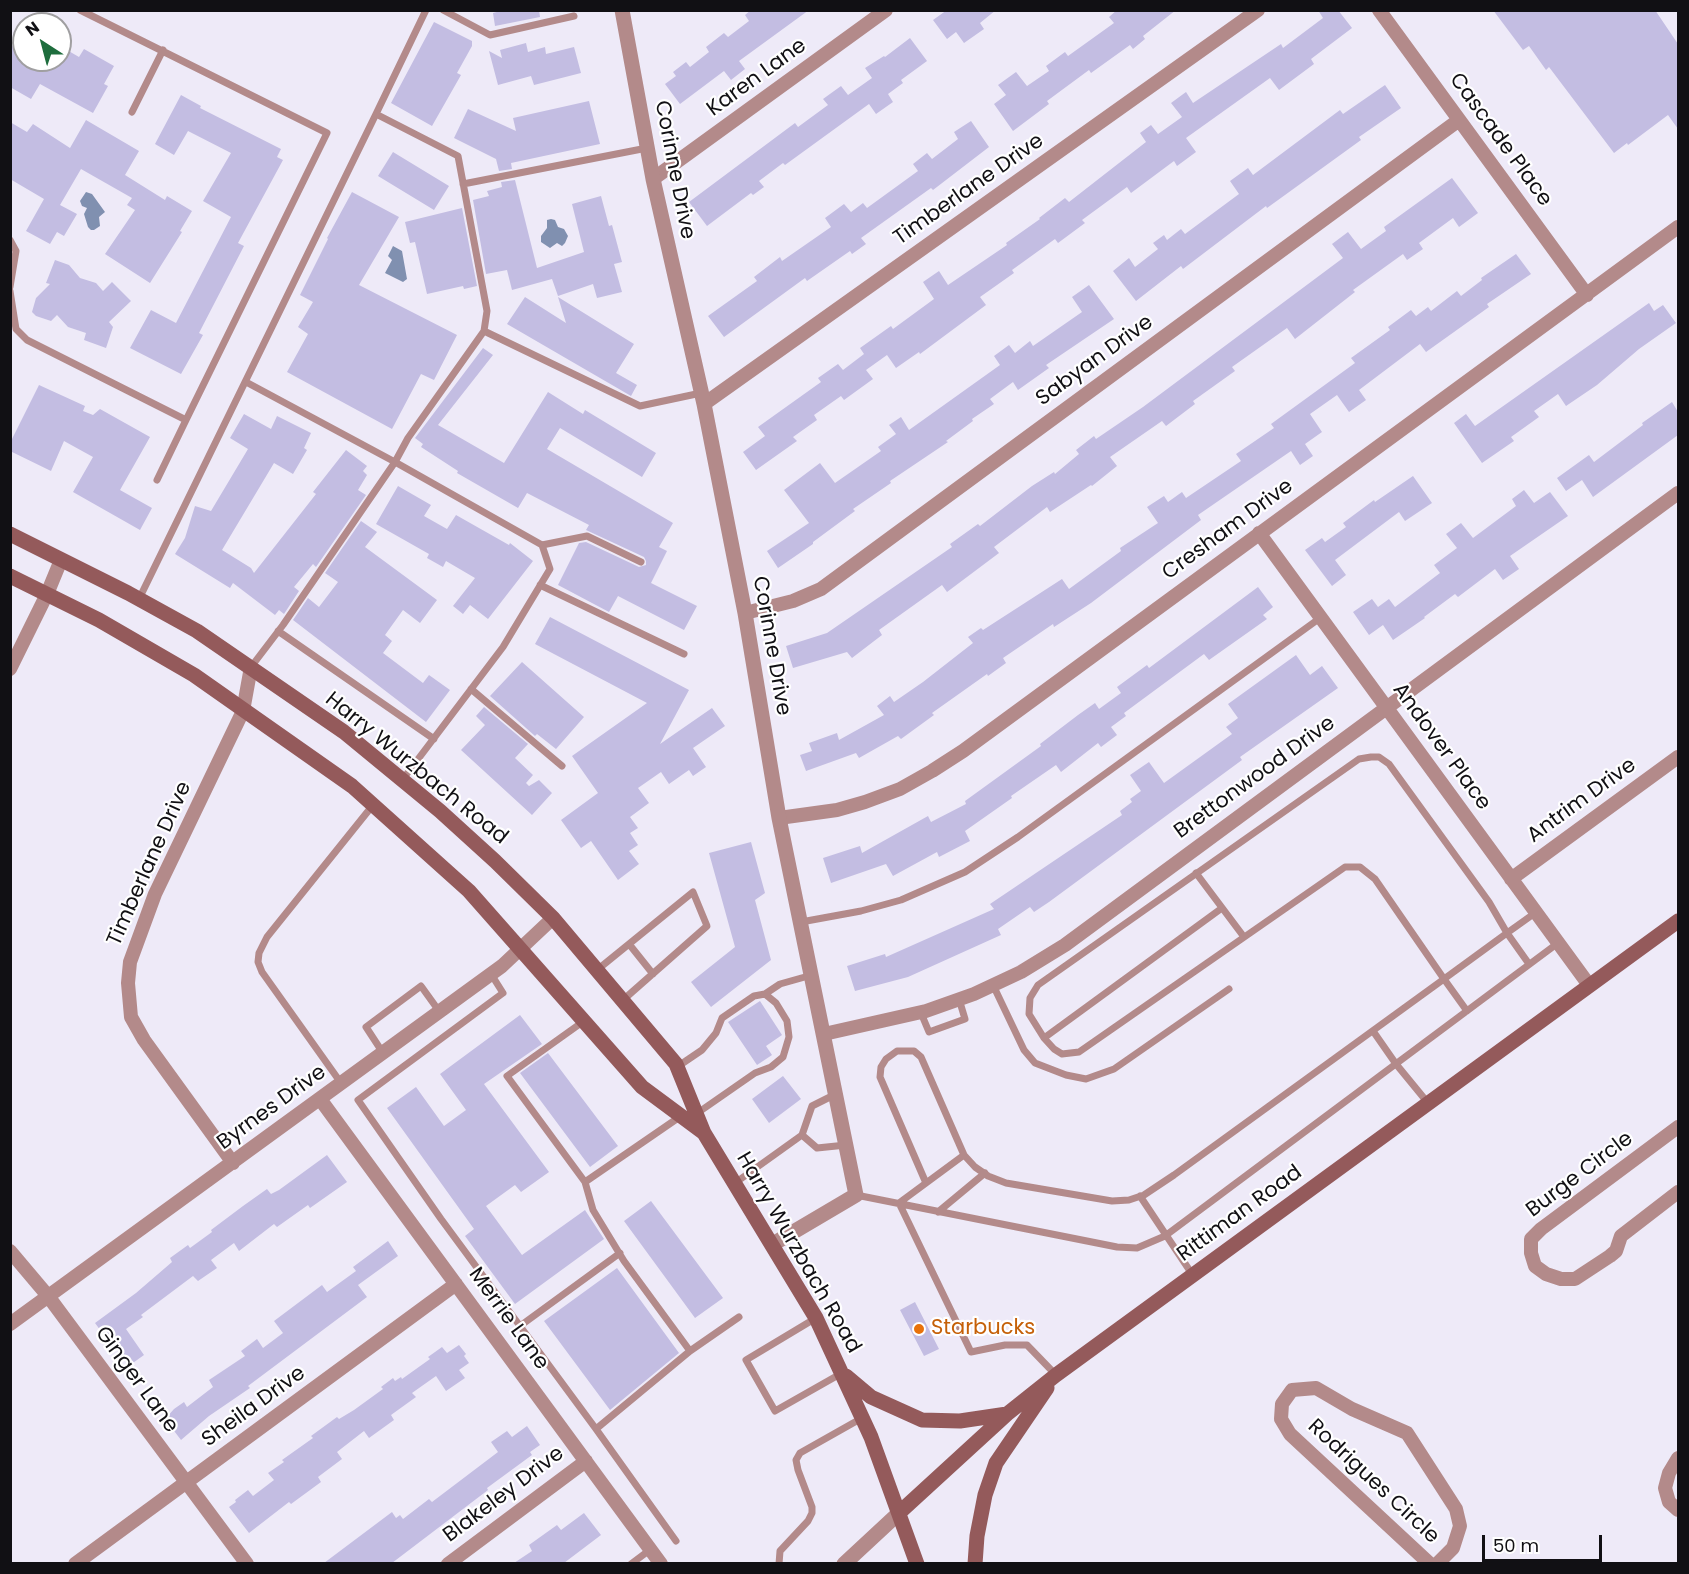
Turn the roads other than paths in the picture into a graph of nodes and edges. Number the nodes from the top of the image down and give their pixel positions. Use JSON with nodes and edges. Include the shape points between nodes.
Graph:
{"nodes":[{"id":1,"x":80,"y":10,"type":"edge"},
{"id":2,"x":426,"y":10,"type":"edge"},
{"id":3,"x":443,"y":10,"type":"edge"},
{"id":4,"x":622,"y":10,"type":"edge"},
{"id":5,"x":886,"y":10,"type":"edge"},
{"id":6,"x":1258,"y":10,"type":"edge"},
{"id":7,"x":1379,"y":10,"type":"edge"},
{"id":8,"x":574,"y":16,"type":"dead end"},
{"id":9,"x":163,"y":50,"type":"junction"},
{"id":10,"x":132,"y":112,"type":"dead end"},
{"id":11,"x":376,"y":114,"type":"junction"},
{"id":12,"x":1459,"y":120,"type":"junction"},
{"id":13,"x":647,"y":147,"type":"junction"},
{"id":14,"x":653,"y":179,"type":"junction"},
{"id":15,"x":464,"y":184,"type":"junction"},
{"id":16,"x":1678,"y":227,"type":"edge"},
{"id":17,"x":10,"y":240,"type":"edge"},
{"id":18,"x":10,"y":289,"type":"edge"},
{"id":19,"x":1587,"y":295,"type":"junction"},
{"id":20,"x":484,"y":331,"type":"junction"},
{"id":21,"x":246,"y":382,"type":"junction"},
{"id":22,"x":702,"y":399,"type":"junction"},
{"id":23,"x":186,"y":420,"type":"junction"},
{"id":24,"x":395,"y":462,"type":"junction"},
{"id":25,"x":157,"y":480,"type":"dead end"},
{"id":26,"x":1678,"y":493,"type":"edge"},
{"id":27,"x":1259,"y":533,"type":"junction"},
{"id":28,"x":10,"y":534,"type":"edge"},
{"id":29,"x":542,"y":545,"type":"junction"},
{"id":30,"x":61,"y":560,"type":"junction"},
{"id":31,"x":641,"y":562,"type":"dead end"},
{"id":32,"x":10,"y":576,"type":"edge"},
{"id":33,"x":540,"y":585,"type":"junction"},
{"id":34,"x":47,"y":594,"type":"junction"},
{"id":35,"x":139,"y":599,"type":"junction"},
{"id":36,"x":745,"y":613,"type":"junction"},
{"id":37,"x":1320,"y":618,"type":"junction"},
{"id":38,"x":280,"y":628,"type":"junction"},
{"id":39,"x":684,"y":654,"type":"dead end"},
{"id":40,"x":251,"y":667,"type":"junction"},
{"id":41,"x":10,"y":669,"type":"edge"},
{"id":42,"x":471,"y":689,"type":"junction"},
{"id":43,"x":1387,"y":708,"type":"junction"},
{"id":44,"x":243,"y":711,"type":"junction"},
{"id":45,"x":434,"y":739,"type":"junction"},
{"id":46,"x":1678,"y":757,"type":"edge"},
{"id":47,"x":562,"y":766,"type":"dead end"},
{"id":48,"x":403,"y":779,"type":"junction"},
{"id":49,"x":373,"y":805,"type":"junction"},
{"id":50,"x":779,"y":818,"type":"junction"},
{"id":51,"x":1196,"y":873,"type":"junction"},
{"id":52,"x":1511,"y":879,"type":"junction"},
{"id":53,"x":1222,"y":908,"type":"junction"},
{"id":54,"x":1535,"y":913,"type":"junction"},
{"id":55,"x":553,"y":918,"type":"junction"},
{"id":56,"x":1678,"y":921,"type":"edge"},
{"id":57,"x":801,"y":922,"type":"junction"},
{"id":58,"x":1507,"y":933,"type":"junction"},
{"id":59,"x":1244,"y":937,"type":"junction"},
{"id":60,"x":1558,"y":943,"type":"junction"},
{"id":61,"x":629,"y":944,"type":"junction"},
{"id":62,"x":520,"y":948,"type":"junction"},
{"id":63,"x":1529,"y":964,"type":"junction"},
{"id":64,"x":597,"y":970,"type":"junction"},
{"id":65,"x":490,"y":974,"type":"junction"},
{"id":66,"x":653,"y":974,"type":"junction"},
{"id":67,"x":812,"y":975,"type":"junction"},
{"id":68,"x":1444,"y":979,"type":"junction"},
{"id":69,"x":993,"y":985,"type":"junction"},
{"id":70,"x":1588,"y":985,"type":"junction"},
{"id":71,"x":1229,"y":988,"type":"dead end"},
{"id":72,"x":765,"y":994,"type":"junction"},
{"id":73,"x":959,"y":999,"type":"junction"},
{"id":74,"x":623,"y":1000,"type":"junction"},
{"id":75,"x":439,"y":1011,"type":"junction"},
{"id":76,"x":1467,"y":1011,"type":"junction"},
{"id":77,"x":921,"y":1013,"type":"junction"},
{"id":78,"x":585,"y":1021,"type":"junction"},
{"id":79,"x":1373,"y":1031,"type":"junction"},
{"id":80,"x":824,"y":1034,"type":"junction"},
{"id":81,"x":1044,"y":1038,"type":"junction"},
{"id":82,"x":382,"y":1053,"type":"junction"},
{"id":83,"x":1396,"y":1064,"type":"junction"},
{"id":84,"x":677,"y":1067,"type":"junction"},
{"id":85,"x":341,"y":1083,"type":"junction"},
{"id":86,"x":836,"y":1094,"type":"junction"},
{"id":87,"x":320,"y":1099,"type":"junction"},
{"id":88,"x":1428,"y":1103,"type":"junction"},
{"id":89,"x":689,"y":1115,"type":"junction"},
{"id":90,"x":1678,"y":1127,"type":"edge"},
{"id":91,"x":802,"y":1135,"type":"junction"},
{"id":92,"x":846,"y":1145,"type":"junction"},
{"id":93,"x":964,"y":1155,"type":"junction"},
{"id":94,"x":233,"y":1162,"type":"junction"},
{"id":95,"x":985,"y":1173,"type":"junction"},
{"id":96,"x":585,"y":1182,"type":"junction"},
{"id":97,"x":735,"y":1183,"type":"junction"},
{"id":98,"x":926,"y":1183,"type":"junction"},
{"id":99,"x":1678,"y":1192,"type":"edge"},
{"id":100,"x":856,"y":1195,"type":"junction"},
{"id":101,"x":1140,"y":1196,"type":"junction"},
{"id":102,"x":899,"y":1203,"type":"junction"},
{"id":103,"x":938,"y":1212,"type":"junction"},
{"id":104,"x":1166,"y":1236,"type":"junction"},
{"id":105,"x":773,"y":1244,"type":"junction"},
{"id":106,"x":10,"y":1251,"type":"edge"},
{"id":107,"x":620,"y":1253,"type":"junction"},
{"id":108,"x":1192,"y":1274,"type":"junction"},
{"id":109,"x":456,"y":1284,"type":"junction"},
{"id":110,"x":48,"y":1296,"type":"junction"},
{"id":111,"x":740,"y":1317,"type":"dead end"},
{"id":112,"x":816,"y":1318,"type":"junction"},
{"id":113,"x":10,"y":1324,"type":"edge"},
{"id":114,"x":520,"y":1326,"type":"junction"},
{"id":115,"x":690,"y":1351,"type":"junction"},
{"id":116,"x":843,"y":1373,"type":"junction"},
{"id":117,"x":1056,"y":1375,"type":"junction"},
{"id":118,"x":1007,"y":1414,"type":"junction"},
{"id":119,"x":862,"y":1418,"type":"junction"},
{"id":120,"x":596,"y":1429,"type":"junction"},
{"id":121,"x":1678,"y":1458,"type":"edge"},
{"id":122,"x":586,"y":1461,"type":"junction"},
{"id":123,"x":186,"y":1483,"type":"junction"},
{"id":124,"x":1678,"y":1510,"type":"edge"},
{"id":125,"x":900,"y":1512,"type":"junction"},
{"id":126,"x":676,"y":1541,"type":"dead end"},
{"id":127,"x":651,"y":1549,"type":"junction"},
{"id":128,"x":75,"y":1563,"type":"edge"},
{"id":129,"x":247,"y":1563,"type":"edge"},
{"id":130,"x":448,"y":1563,"type":"edge"},
{"id":131,"x":631,"y":1563,"type":"edge"},
{"id":132,"x":661,"y":1563,"type":"edge"},
{"id":133,"x":778,"y":1563,"type":"edge"},
{"id":134,"x":844,"y":1563,"type":"edge"},
{"id":135,"x":917,"y":1563,"type":"edge"},
{"id":136,"x":975,"y":1563,"type":"edge"},
{"id":137,"x":1430,"y":1563,"type":"edge"},
{"id":138,"x":1437,"y":1563,"type":"edge"}],
"edges":[{"from":1,"to":9,"type":"lane"},
{"from":2,"to":11,"type":"lane"},
{"from":3,"to":8,"type":"lane","via":[[490,35]]},
{"from":4,"to":13,"type":"street","name":"Corinne Drive"},
{"from":5,"to":14,"type":"street","name":"Karen Lane"},
{"from":6,"to":22,"type":"street","name":"Timberlane Drive"},
{"from":7,"to":12,"type":"street","name":"Cascade Place"},
{"from":9,"to":10,"type":"lane"},
{"from":9,"to":23,"type":"lane","via":[[327,133]]},
{"from":11,"to":15,"type":"lane","via":[[458,156]]},
{"from":11,"to":21,"type":"lane"},
{"from":12,"to":19,"type":"street","name":"Cascade Place"},
{"from":12,"to":36,"type":"street","name":"Sabyan Drive","via":[[821,589],[793,601]]},
{"from":13,"to":14,"type":"street","name":"Corinne Drive"},
{"from":13,"to":15,"type":"lane"},
{"from":14,"to":22,"type":"street","name":"Corinne Drive"},
{"from":15,"to":20,"type":"lane","via":[[487,311]]},
{"from":16,"to":19,"type":"street","name":"Cresham Drive"},
{"from":17,"to":18,"type":"lane","via":[[16,250]]},
{"from":18,"to":23,"type":"lane","via":[[16,329],[27,340]]},
{"from":19,"to":27,"type":"street","name":"Cresham Drive"},
{"from":20,"to":22,"type":"lane","via":[[640,406]]},
{"from":20,"to":24,"type":"lane"},
{"from":21,"to":24,"type":"lane"},
{"from":21,"to":35,"type":"lane"},
{"from":22,"to":36,"type":"street","name":"Corinne Drive"},
{"from":23,"to":25,"type":"lane"},
{"from":24,"to":29,"type":"lane"},
{"from":24,"to":38,"type":"lane"},
{"from":26,"to":43,"type":"street","name":"Brettonwood Drive"},
{"from":27,"to":37,"type":"street","name":"Andover Place"},
{"from":27,"to":50,"type":"street","name":"Cresham Drive","via":[[932,771],[865,802]]},
{"from":28,"to":30,"type":"main road","name":"Harry Wurzbach Road"},
{"from":29,"to":31,"type":"lane","via":[[586,536]]},
{"from":29,"to":33,"type":"lane","via":[[550,569]]},
{"from":30,"to":34,"type":"street"},
{"from":30,"to":35,"type":"main road","name":"Harry Wurzbach Road"},
{"from":32,"to":34,"type":"main road","name":"Harry Wurzbach Road"},
{"from":33,"to":39,"type":"lane"},
{"from":33,"to":42,"type":"lane"},
{"from":34,"to":41,"type":"street"},
{"from":34,"to":44,"type":"main road","name":"Harry Wurzbach Road","via":[[194,675]]},
{"from":35,"to":40,"type":"main road","name":"Harry Wurzbach Road"},
{"from":36,"to":50,"type":"street","name":"Corinne Drive"},
{"from":37,"to":43,"type":"street","name":"Andover Place"},
{"from":37,"to":57,"type":"lane","via":[[966,873],[901,900]]},
{"from":38,"to":40,"type":"lane"},
{"from":38,"to":45,"type":"lane"},
{"from":40,"to":44,"type":"street","name":"Timberlane Drive"},
{"from":40,"to":48,"type":"main road","name":"Harry Wurzbach Road"},
{"from":42,"to":45,"type":"lane"},
{"from":42,"to":47,"type":"lane"},
{"from":43,"to":52,"type":"street","name":"Andover Place"},
{"from":43,"to":69,"type":"street","name":"Brettonwood Drive","via":[[1065,945]]},
{"from":44,"to":49,"type":"main road","name":"Harry Wurzbach Road","via":[[352,786]]},
{"from":44,"to":94,"type":"street","name":"Timberlane Drive","via":[[155,894],[130,962],[128,983],[132,1017],[144,1040]]},
{"from":45,"to":48,"type":"lane"},
{"from":46,"to":52,"type":"street","name":"Antrim Drive"},
{"from":48,"to":55,"type":"main road","name":"Harry Wurzbach Road"},
{"from":49,"to":62,"type":"main road","name":"Harry Wurzbach Road","via":[[469,891]]},
{"from":49,"to":85,"type":"lane","via":[[267,937],[259,953],[262,972]]},
{"from":50,"to":57,"type":"street","name":"Corinne Drive"},
{"from":51,"to":53,"type":"lane"},
{"from":51,"to":58,"type":"lane","via":[[1359,759],[1379,757],[1389,764]]},
{"from":51,"to":81,"type":"lane","via":[[1038,985],[1030,998],[1029,1014]]},
{"from":52,"to":54,"type":"street","name":"Andover Place"},
{"from":53,"to":59,"type":"lane"},
{"from":53,"to":81,"type":"lane"},
{"from":54,"to":58,"type":"lane"},
{"from":54,"to":60,"type":"street","name":"Andover Place"},
{"from":55,"to":62,"type":"street","name":"Byrnes Drive"},
{"from":55,"to":64,"type":"main road","name":"Harry Wurzbach Road"},
{"from":56,"to":70,"type":"main road","name":"Rittiman Road"},
{"from":57,"to":67,"type":"street","name":"Corinne Drive"},
{"from":58,"to":63,"type":"lane"},
{"from":58,"to":68,"type":"lane"},
{"from":59,"to":68,"type":"lane","via":[[1345,867],[1360,867],[1375,879]]},
{"from":59,"to":81,"type":"lane","via":[[1079,1052],[1062,1054]]},
{"from":60,"to":63,"type":"lane"},
{"from":60,"to":70,"type":"street","name":"Andover Place"},
{"from":61,"to":64,"type":"lane"},
{"from":61,"to":66,"type":"lane"},
{"from":61,"to":66,"type":"lane","via":[[693,892],[707,926]]},
{"from":62,"to":65,"type":"street","name":"Byrnes Drive"},
{"from":62,"to":78,"type":"main road","name":"Harry Wurzbach Road"},
{"from":63,"to":76,"type":"lane"},
{"from":64,"to":74,"type":"main road","name":"Harry Wurzbach Road"},
{"from":65,"to":75,"type":"street","name":"Byrnes Drive"},
{"from":65,"to":114,"type":"lane","via":[[503,993],[358,1100]]},
{"from":66,"to":74,"type":"lane"},
{"from":67,"to":72,"type":"lane","via":[[780,984]]},
{"from":67,"to":80,"type":"street","name":"Corinne Drive"},
{"from":68,"to":76,"type":"lane"},
{"from":68,"to":79,"type":"lane"},
{"from":69,"to":71,"type":"lane","via":[[1024,1050],[1035,1063],[1086,1079],[1114,1069]]},
{"from":69,"to":73,"type":"street","name":"Brettonwood Drive"},
{"from":70,"to":88,"type":"main road","name":"Rittiman Road"},
{"from":72,"to":84,"type":"lane","via":[[754,996],[722,1018],[702,1050]]},
{"from":72,"to":89,"type":"lane","via":[[787,1021],[789,1037],[783,1057]]},
{"from":73,"to":77,"type":"street","name":"Brettonwood Drive"},
{"from":73,"to":77,"type":"lane","via":[[965,1018],[929,1032]]},
{"from":74,"to":84,"type":"main road","name":"Harry Wurzbach Road"},
{"from":75,"to":82,"type":"street","name":"Byrnes Drive"},
{"from":75,"to":82,"type":"lane","via":[[421,986],[366,1027]]},
{"from":76,"to":83,"type":"lane"},
{"from":77,"to":80,"type":"street","name":"Brettonwood Drive"},
{"from":78,"to":89,"type":"main road","name":"Harry Wurzbach Road","via":[[642,1087]]},
{"from":78,"to":96,"type":"lane","via":[[507,1076]]},
{"from":79,"to":83,"type":"lane"},
{"from":79,"to":101,"type":"lane"},
{"from":80,"to":86,"type":"street","name":"Corinne Drive"},
{"from":82,"to":85,"type":"street","name":"Byrnes Drive"},
{"from":83,"to":88,"type":"lane"},
{"from":83,"to":104,"type":"lane"},
{"from":84,"to":89,"type":"main road","name":"Harry Wurzbach Road"},
{"from":85,"to":87,"type":"street","name":"Byrnes Drive"},
{"from":86,"to":91,"type":"lane","via":[[812,1106]]},
{"from":86,"to":92,"type":"street","name":"Corinne Drive"},
{"from":87,"to":94,"type":"street","name":"Byrnes Drive"},
{"from":87,"to":109,"type":"street","name":"Merrie Lane"},
{"from":88,"to":108,"type":"main road","name":"Rittiman Road"},
{"from":89,"to":96,"type":"lane"},
{"from":89,"to":97,"type":"main road","name":"Harry Wurzbach Road"},
{"from":90,"to":99,"type":"street","name":"Burge Circle","via":[[1541,1229],[1531,1239],[1535,1266],[1561,1279],[1575,1279],[1616,1251],[1621,1236]]},
{"from":91,"to":92,"type":"lane","via":[[817,1148]]},
{"from":91,"to":97,"type":"lane"},
{"from":92,"to":100,"type":"street","name":"Corinne Drive"},
{"from":93,"to":95,"type":"lane"},
{"from":93,"to":98,"type":"lane"},
{"from":93,"to":98,"type":"lane","via":[[921,1057],[914,1052],[897,1051],[886,1059],[880,1077]]},
{"from":94,"to":110,"type":"street","name":"Byrnes Drive"},
{"from":95,"to":101,"type":"lane","via":[[1006,1183],[1112,1202]]},
{"from":95,"to":103,"type":"lane"},
{"from":96,"to":107,"type":"lane","via":[[593,1210]]},
{"from":97,"to":105,"type":"main road","name":"Harry Wurzbach Road"},
{"from":98,"to":102,"type":"lane"},
{"from":100,"to":102,"type":"lane"},
{"from":100,"to":105,"type":"street"},
{"from":101,"to":104,"type":"lane"},
{"from":102,"to":103,"type":"lane"},
{"from":102,"to":117,"type":"lane","via":[[971,1352],[1027,1345]]},
{"from":103,"to":104,"type":"lane","via":[[1117,1247],[1137,1248]]},
{"from":104,"to":108,"type":"lane"},
{"from":105,"to":112,"type":"main road","name":"Harry Wurzbach Road"},
{"from":106,"to":110,"type":"street","name":"Ginger Lane"},
{"from":107,"to":114,"type":"lane"},
{"from":107,"to":115,"type":"lane"},
{"from":108,"to":117,"type":"main road","name":"Rittiman Road"},
{"from":109,"to":122,"type":"street","name":"Merrie Lane"},
{"from":109,"to":123,"type":"street","name":"Sheila Drive"},
{"from":110,"to":113,"type":"street","name":"Byrnes Drive"},
{"from":110,"to":123,"type":"street","name":"Ginger Lane"},
{"from":111,"to":115,"type":"lane"},
{"from":112,"to":116,"type":"main road","name":"Harry Wurzbach Road"},
{"from":112,"to":116,"type":"lane","via":[[746,1360],[775,1411]]},
{"from":114,"to":120,"type":"lane"},
{"from":115,"to":120,"type":"lane"},
{"from":116,"to":118,"type":"main road","via":[[871,1397],[922,1420],[960,1421]]},
{"from":116,"to":119,"type":"main road","name":"Harry Wurzbach Road"},
{"from":117,"to":118,"type":"main road","name":"Rittiman Road"},
{"from":117,"to":136,"type":"main road","via":[[996,1463],[985,1495]]},
{"from":118,"to":125,"type":"main road","name":"Rittiman Road"},
{"from":119,"to":125,"type":"main road","name":"Harry Wurzbach Road"},
{"from":119,"to":133,"type":"lane","via":[[800,1453],[796,1460],[812,1513],[780,1551]]},
{"from":120,"to":126,"type":"lane"},
{"from":121,"to":124,"type":"street","via":[[1665,1488],[1669,1502]]},
{"from":122,"to":127,"type":"street","name":"Merrie Lane"},
{"from":122,"to":130,"type":"street","name":"Blakeley Drive"},
{"from":123,"to":128,"type":"street","name":"Sheila Drive"},
{"from":123,"to":129,"type":"street","name":"Ginger Lane"},
{"from":125,"to":134,"type":"street","name":"Rittiman Road"},
{"from":125,"to":135,"type":"main road","name":"Harry Wurzbach Road"},
{"from":127,"to":131,"type":"lane"},
{"from":127,"to":132,"type":"street","name":"Merrie Lane"},
{"from":137,"to":138,"type":"street","name":"Rodrigues Circle","via":[[1290,1434],[1281,1419],[1282,1404],[1292,1390],[1316,1388],[1407,1433],[1456,1509],[1460,1526],[1453,1548]]}]}
